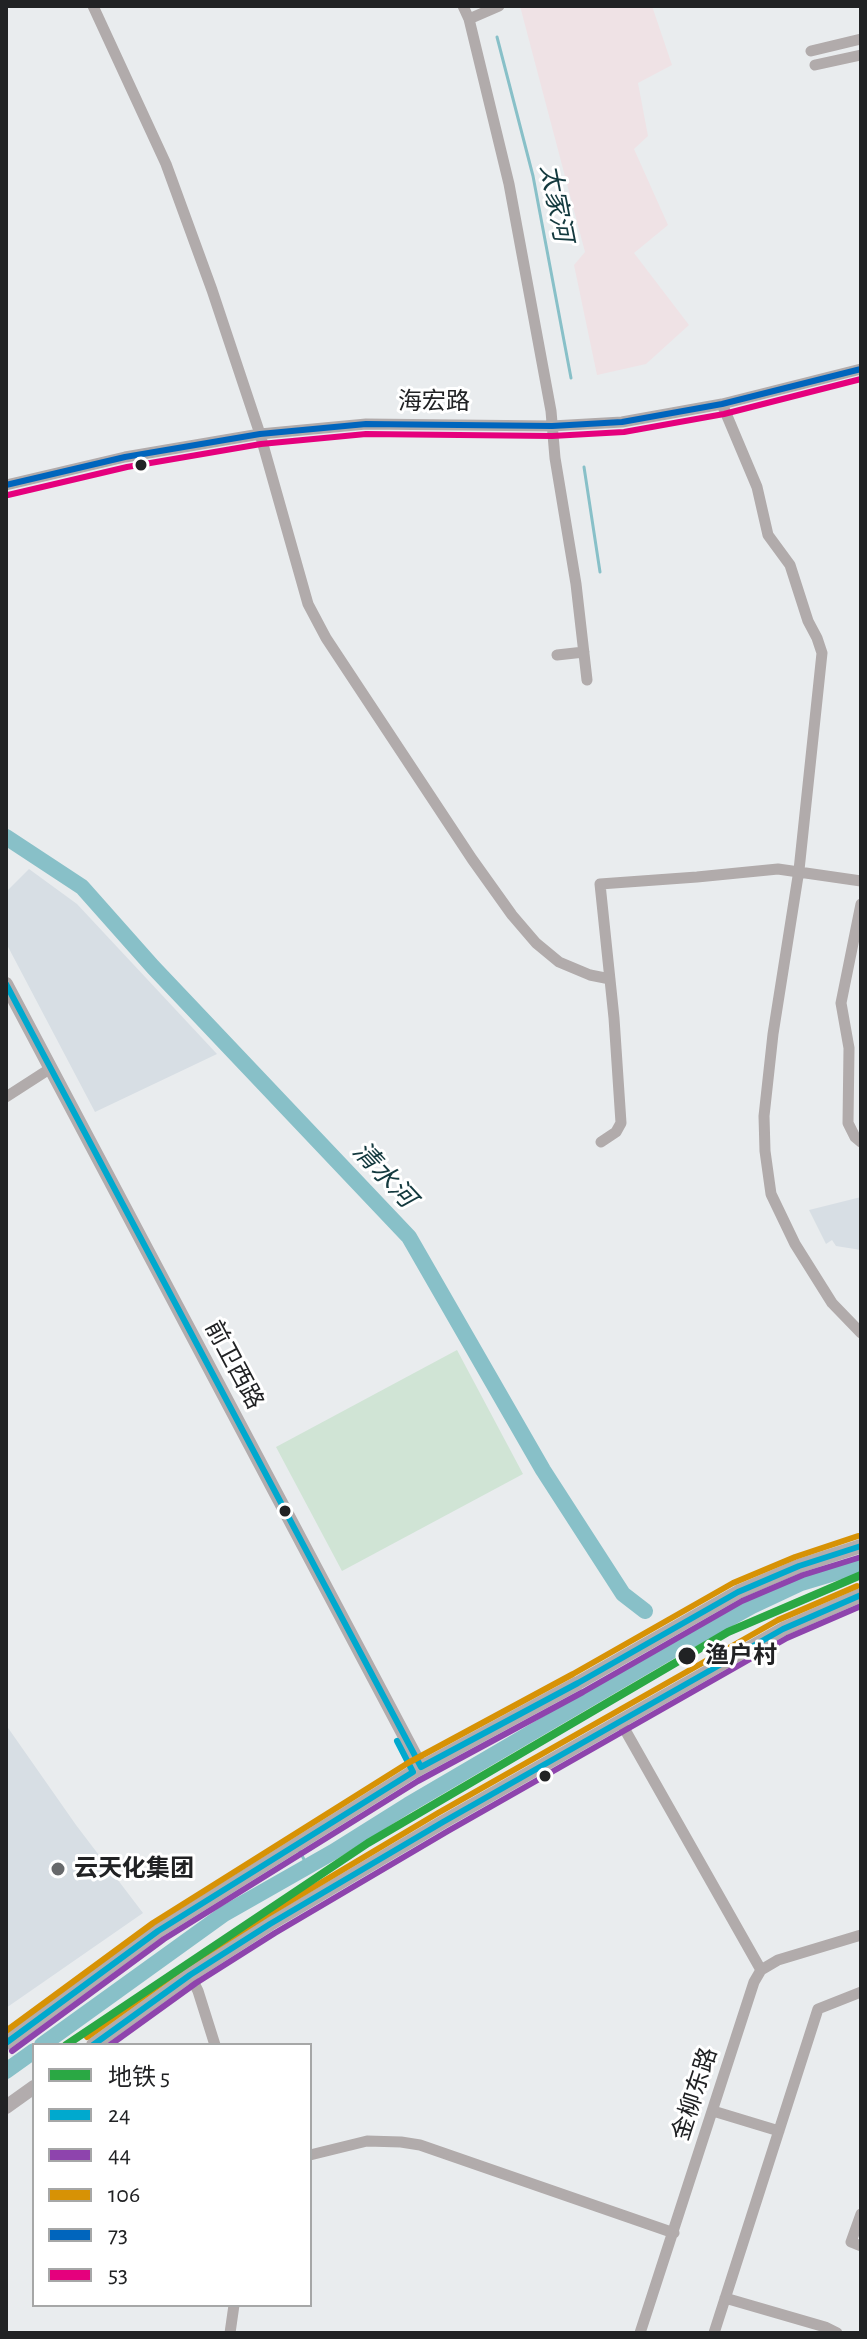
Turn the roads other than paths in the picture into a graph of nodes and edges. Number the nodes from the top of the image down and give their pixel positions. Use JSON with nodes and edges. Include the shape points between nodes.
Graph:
{"nodes":[{"id":1,"x":93,"y":6,"type":"edge"},
{"id":2,"x":463,"y":6,"type":"edge"},
{"id":3,"x":499,"y":6,"type":"edge"},
{"id":4,"x":469,"y":19,"type":"junction"},
{"id":5,"x":861,"y":39,"type":"edge"},
{"id":6,"x":811,"y":51,"type":"dead end"},
{"id":7,"x":861,"y":55,"type":"edge"},
{"id":8,"x":815,"y":65,"type":"dead end"},
{"id":9,"x":861,"y":369,"type":"edge"},
{"id":10,"x":722,"y":404,"type":"junction"},
{"id":11,"x":552,"y":426,"type":"junction"},
{"id":12,"x":260,"y":434,"type":"junction"},
{"id":13,"x":6,"y":485,"type":"edge"},
{"id":14,"x":584,"y":652,"type":"junction"},
{"id":15,"x":557,"y":655,"type":"dead end"},
{"id":16,"x":587,"y":680,"type":"dead end"},
{"id":17,"x":799,"y":870,"type":"junction"},
{"id":18,"x":861,"y":881,"type":"edge"},
{"id":19,"x":861,"y":904,"type":"edge"},
{"id":20,"x":610,"y":979,"type":"junction"},
{"id":21,"x":6,"y":984,"type":"edge"},
{"id":22,"x":6,"y":1004,"type":"edge"},
{"id":23,"x":47,"y":1070,"type":"junction"},
{"id":24,"x":6,"y":1097,"type":"edge"},
{"id":25,"x":601,"y":1142,"type":"dead end"},
{"id":26,"x":861,"y":1142,"type":"edge"},
{"id":27,"x":861,"y":1333,"type":"edge"},
{"id":28,"x":861,"y":1546,"type":"edge"},
{"id":29,"x":861,"y":1595,"type":"edge"},
{"id":30,"x":620,"y":1721,"type":"junction"},
{"id":31,"x":417,"y":1770,"type":"junction"},
{"id":32,"x":861,"y":1935,"type":"edge"},
{"id":33,"x":761,"y":1970,"type":"junction"},
{"id":34,"x":190,"y":1975,"type":"junction"},
{"id":35,"x":861,"y":1992,"type":"edge"},
{"id":36,"x":6,"y":2043,"type":"edge"},
{"id":37,"x":96,"y":2043,"type":"edge"},
{"id":38,"x":214,"y":2043,"type":"edge"},
{"id":39,"x":32,"y":2088,"type":"edge"},
{"id":40,"x":6,"y":2107,"type":"edge"},
{"id":41,"x":713,"y":2111,"type":"junction"},
{"id":42,"x":779,"y":2131,"type":"junction"},
{"id":43,"x":312,"y":2155,"type":"edge"},
{"id":44,"x":861,"y":2214,"type":"edge"},
{"id":45,"x":674,"y":2233,"type":"junction"},
{"id":46,"x":861,"y":2246,"type":"edge"},
{"id":47,"x":725,"y":2298,"type":"junction"},
{"id":48,"x":234,"y":2307,"type":"edge"},
{"id":49,"x":230,"y":2333,"type":"edge"},
{"id":50,"x":640,"y":2333,"type":"edge"},
{"id":51,"x":714,"y":2333,"type":"edge"},
{"id":52,"x":837,"y":2333,"type":"edge"}],
"edges":[{"from":1,"to":12,"type":"street","via":[[166,164]]},
{"from":2,"to":4,"type":"street"},
{"from":3,"to":4,"type":"street"},
{"from":4,"to":11,"type":"street","via":[[509,184]]},
{"from":5,"to":6,"type":"street"},
{"from":7,"to":8,"type":"street"},
{"from":9,"to":10,"type":"street","name":"海宏路"},
{"from":10,"to":11,"type":"street","name":"海宏路","via":[[622,422]]},
{"from":10,"to":17,"type":"street","via":[[757,487],[768,535],[790,565],[822,653]]},
{"from":11,"to":12,"type":"street","name":"海宏路","via":[[366,424]]},
{"from":11,"to":14,"type":"street"},
{"from":12,"to":13,"type":"street","name":"海宏路","via":[[125,457]]},
{"from":12,"to":20,"type":"street","via":[[308,604],[326,638],[512,915],[559,962]]},
{"from":14,"to":15,"type":"street"},
{"from":14,"to":16,"type":"street"},
{"from":17,"to":18,"type":"street"},
{"from":17,"to":20,"type":"street","via":[[600,884]]},
{"from":17,"to":27,"type":"street","via":[[773,1034],[765,1151],[771,1194],[795,1244],[832,1303]]},
{"from":19,"to":26,"type":"street","via":[[841,1011],[849,1048],[848,1123]]},
{"from":20,"to":25,"type":"street","via":[[621,1123]]},
{"from":21,"to":23,"type":"main road","name":"前卫西路"},
{"from":22,"to":23,"type":"main road","name":"前卫西路"},
{"from":23,"to":24,"type":"street"},
{"from":23,"to":31,"type":"main road","name":"前卫西路"},
{"from":28,"to":31,"type":"main road","via":[[738,1592]]},
{"from":29,"to":30,"type":"main road","via":[[783,1629]]},
{"from":30,"to":33,"type":"street"},
{"from":30,"to":34,"type":"main road"},
{"from":31,"to":36,"type":"main road","via":[[158,1931]]},
{"from":32,"to":33,"type":"street"},
{"from":33,"to":41,"type":"street","name":"金柳东路"},
{"from":34,"to":37,"type":"main road"},
{"from":34,"to":38,"type":"street"},
{"from":35,"to":42,"type":"street","via":[[818,2009]]},
{"from":39,"to":40,"type":"main road"},
{"from":41,"to":42,"type":"street"},
{"from":41,"to":45,"type":"street","name":"金柳东路"},
{"from":42,"to":47,"type":"street"},
{"from":43,"to":45,"type":"street","via":[[367,2141],[420,2145]]},
{"from":44,"to":46,"type":"street","via":[[851,2242]]},
{"from":45,"to":50,"type":"street","name":"金柳东路"},
{"from":47,"to":51,"type":"street"},
{"from":47,"to":52,"type":"street"},
{"from":48,"to":49,"type":"street"}]}
